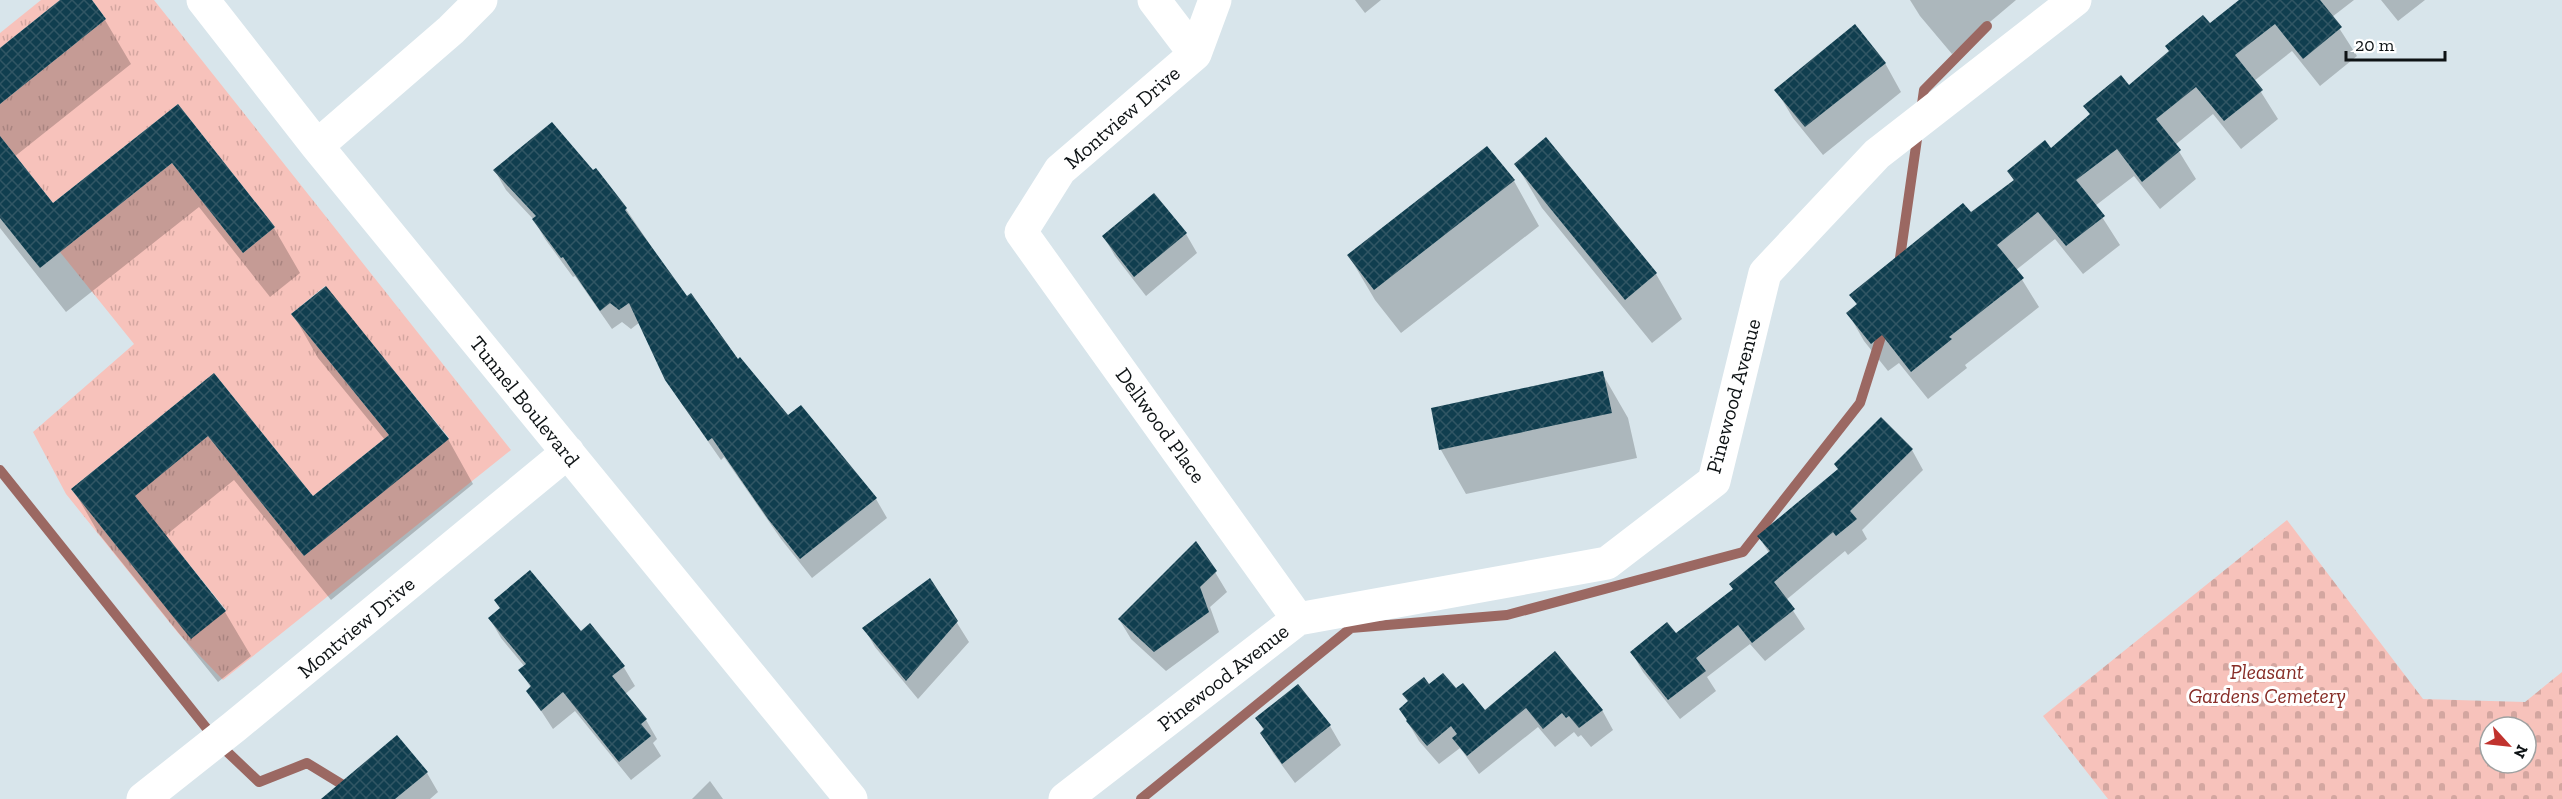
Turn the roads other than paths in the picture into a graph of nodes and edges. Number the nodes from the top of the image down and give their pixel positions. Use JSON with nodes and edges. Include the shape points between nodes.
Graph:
{"nodes":[{"id":1,"x":203,"y":0,"type":"edge"},
{"id":2,"x":481,"y":0,"type":"edge"},
{"id":3,"x":1155,"y":0,"type":"edge"},
{"id":4,"x":1215,"y":0,"type":"edge"},
{"id":5,"x":2075,"y":0,"type":"edge"},
{"id":6,"x":1195,"y":54,"type":"junction"},
{"id":7,"x":317,"y":147,"type":"junction"},
{"id":8,"x":1021,"y":232,"type":"joint"},
{"id":9,"x":567,"y":452,"type":"junction"},
{"id":10,"x":1298,"y":619,"type":"junction"},
{"id":11,"x":143,"y":799,"type":"edge"},
{"id":12,"x":851,"y":799,"type":"edge"},
{"id":13,"x":1065,"y":799,"type":"edge"}],
"edges":[{"from":1,"to":7,"type":"street","name":"Tunnel Boulevard"},
{"from":2,"to":7,"type":"street"},
{"from":3,"to":6,"type":"street"},
{"from":4,"to":6,"type":"street","name":"Montview Drive"},
{"from":5,"to":10,"type":"street","name":"Pinewood Avenue","via":[[1877,154],[1765,273],[1714,481],[1607,563]]},
{"from":6,"to":8,"type":"street","name":"Montview Drive","via":[[1060,170]]},
{"from":7,"to":9,"type":"street","name":"Tunnel Boulevard"},
{"from":8,"to":10,"type":"street","name":"Dellwood Place"},
{"from":9,"to":11,"type":"street","name":"Montview Drive"},
{"from":9,"to":12,"type":"street","name":"Tunnel Boulevard"},
{"from":10,"to":13,"type":"street","name":"Pinewood Avenue"}]}
